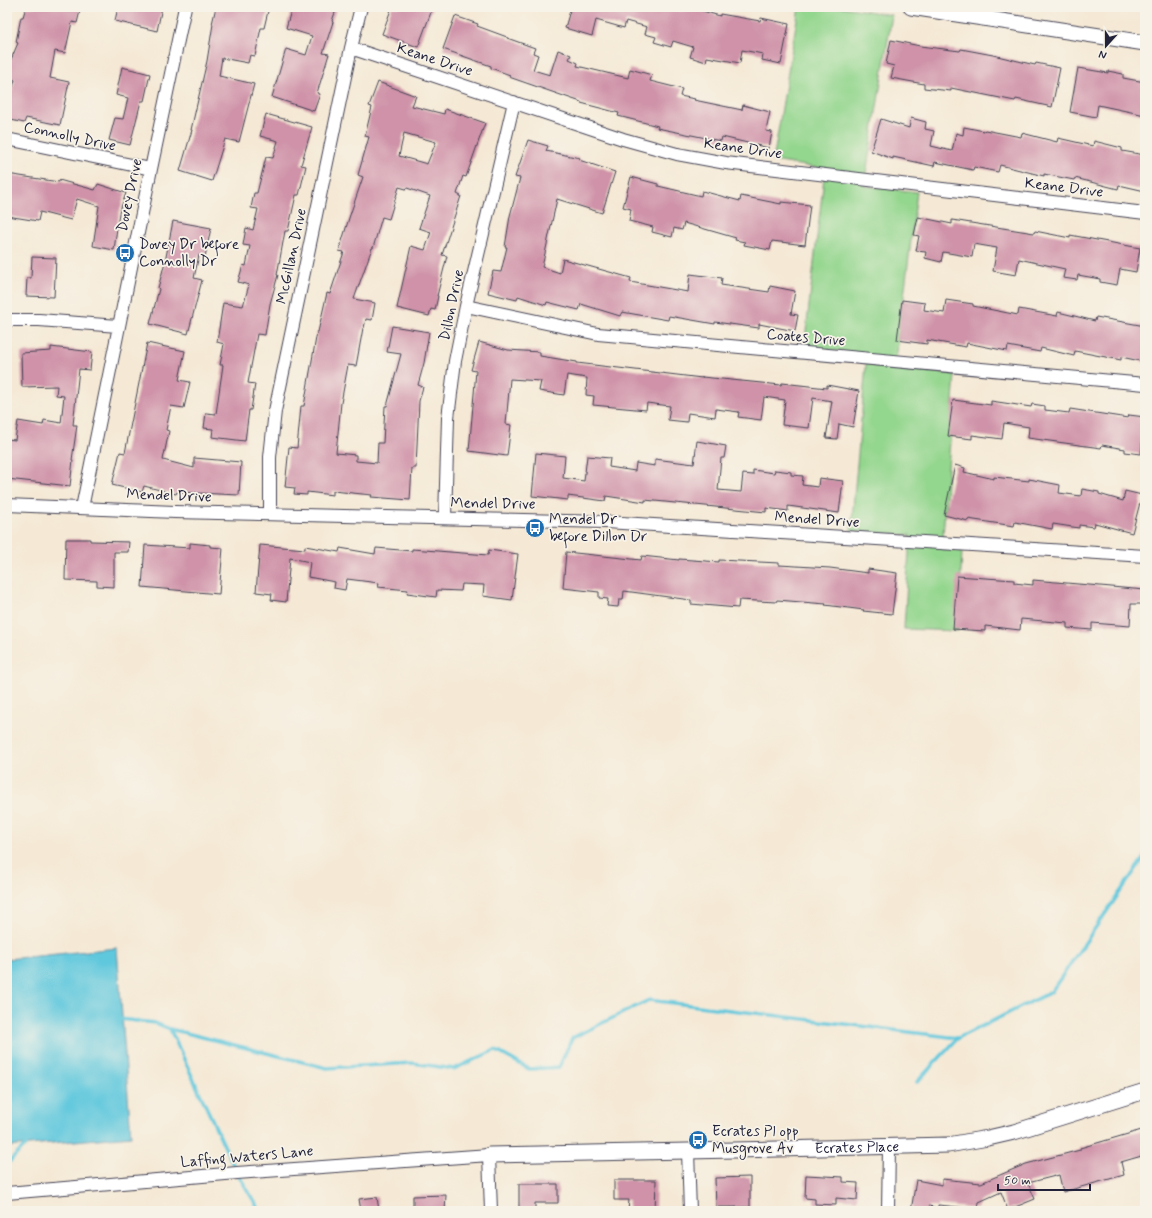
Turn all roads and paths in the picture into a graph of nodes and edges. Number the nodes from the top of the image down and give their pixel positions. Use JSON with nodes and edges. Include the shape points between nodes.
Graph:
{"nodes":[{"id":1,"x":185,"y":7,"type":"edge"},
{"id":2,"x":361,"y":7,"type":"edge"},
{"id":3,"x":911,"y":7,"type":"edge"},
{"id":4,"x":1145,"y":43,"type":"edge"},
{"id":5,"x":351,"y":48,"type":"junction"},
{"id":6,"x":514,"y":102,"type":"junction"},
{"id":7,"x":7,"y":139,"type":"edge"},
{"id":8,"x":150,"y":169,"type":"junction"},
{"id":9,"x":1145,"y":213,"type":"edge"},
{"id":10,"x":466,"y":306,"type":"junction"},
{"id":11,"x":7,"y":320,"type":"edge"},
{"id":12,"x":118,"y":326,"type":"junction"},
{"id":13,"x":1145,"y":384,"type":"edge"},
{"id":14,"x":7,"y":505,"type":"edge"},
{"id":15,"x":82,"y":508,"type":"junction"},
{"id":16,"x":270,"y":514,"type":"junction"},
{"id":17,"x":445,"y":518,"type":"junction"},
{"id":18,"x":1145,"y":556,"type":"edge"},
{"id":19,"x":1145,"y":1091,"type":"edge"},
{"id":20,"x":889,"y":1146,"type":"junction"},
{"id":21,"x":688,"y":1152,"type":"junction"},
{"id":22,"x":489,"y":1155,"type":"junction"},
{"id":23,"x":7,"y":1193,"type":"edge"},
{"id":24,"x":491,"y":1211,"type":"edge"},
{"id":25,"x":690,"y":1211,"type":"edge"},
{"id":26,"x":888,"y":1211,"type":"edge"}],
"edges":[{"from":1,"to":8,"type":"street","name":"Dovey Drive"},
{"from":2,"to":5,"type":"street","name":"McGillan Drive"},
{"from":3,"to":4,"type":"street"},
{"from":5,"to":6,"type":"street","name":"Keane Drive"},
{"from":5,"to":16,"type":"street","name":"McGillan Drive","via":[[275,411],[270,457]]},
{"from":6,"to":9,"type":"street","name":"Keane Drive","via":[[623,140],[711,160]]},
{"from":6,"to":10,"type":"street","name":"Dillon Drive"},
{"from":7,"to":8,"type":"street","name":"Connolly Drive"},
{"from":8,"to":12,"type":"street","name":"Dovey Drive"},
{"from":10,"to":13,"type":"street","name":"Coates Drive","via":[[598,334]]},
{"from":10,"to":17,"type":"street","name":"Dillon Drive","via":[[450,389]]},
{"from":11,"to":12,"type":"street"},
{"from":12,"to":15,"type":"street","name":"Dovey Drive"},
{"from":14,"to":15,"type":"street","name":"Mendel Drive"},
{"from":15,"to":16,"type":"street","name":"Mendel Drive"},
{"from":16,"to":17,"type":"street","name":"Mendel Drive"},
{"from":17,"to":18,"type":"street","name":"Mendel Drive","via":[[606,522]]},
{"from":19,"to":20,"type":"street","name":"Ecrates Place","via":[[988,1138],[948,1145]]},
{"from":20,"to":21,"type":"street","name":"Ecrates Place"},
{"from":20,"to":26,"type":"street"},
{"from":21,"to":22,"type":"street","name":"Ecrates Place"},
{"from":21,"to":25,"type":"street"},
{"from":22,"to":23,"type":"street","name":"Laffing Waters Lane"},
{"from":22,"to":24,"type":"street"}]}
